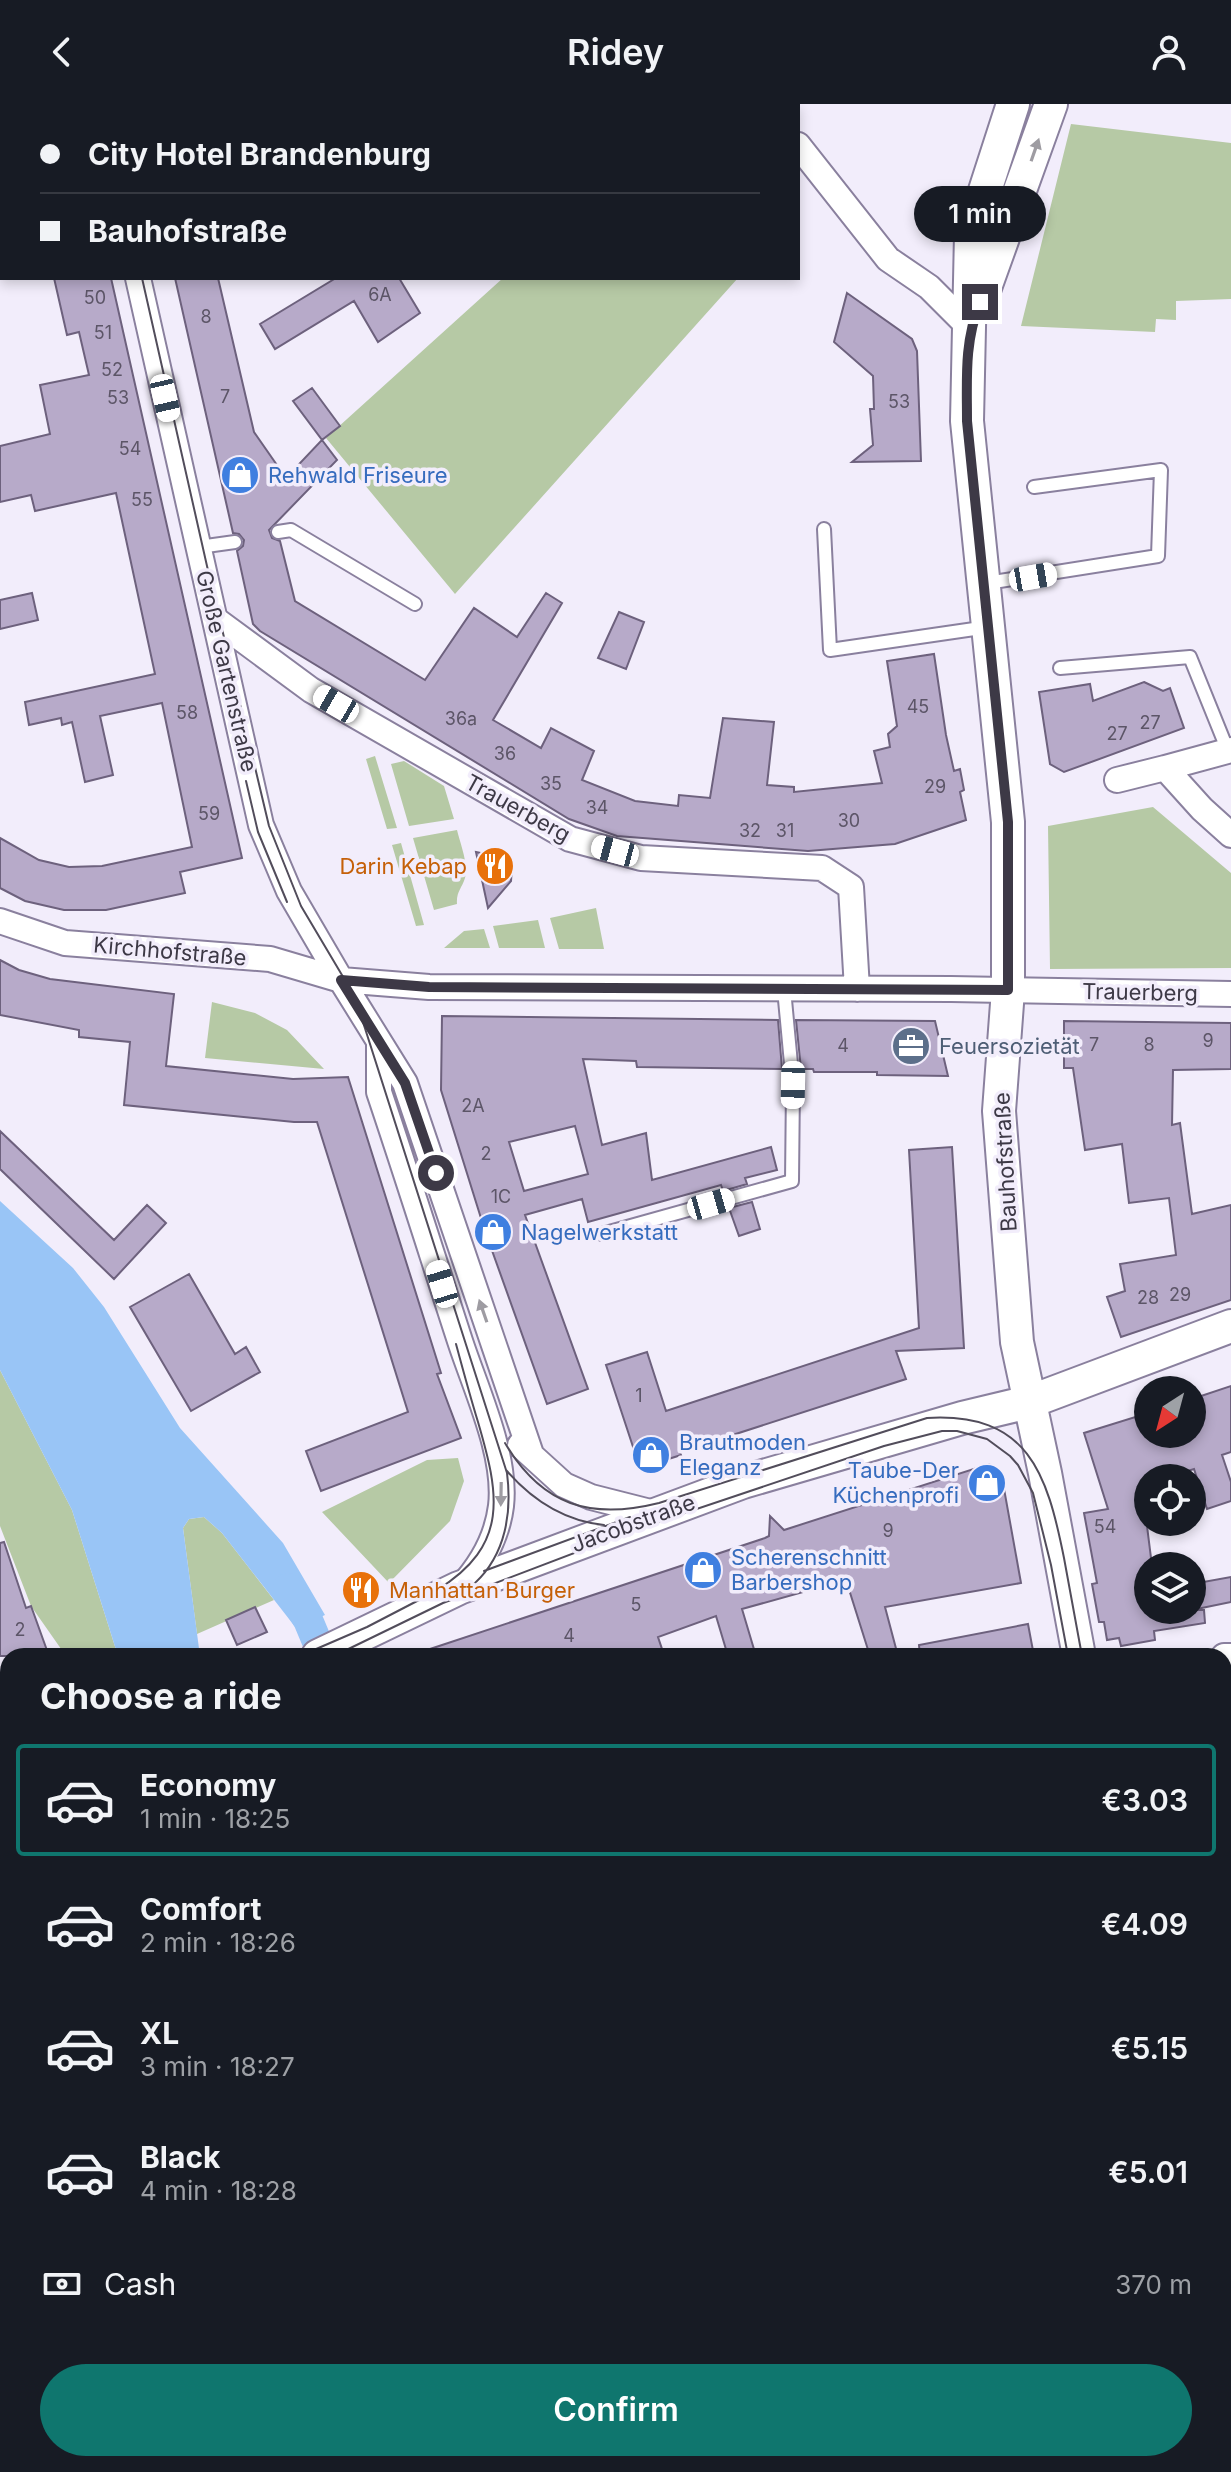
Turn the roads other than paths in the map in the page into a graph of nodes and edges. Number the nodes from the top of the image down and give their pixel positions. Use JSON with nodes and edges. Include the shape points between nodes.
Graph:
{"nodes":[{"id":1,"x":1013,"y":104,"type":"edge"},
{"id":2,"x":1051,"y":104,"type":"edge"},
{"id":3,"x":800,"y":148,"type":"edge"},
{"id":4,"x":138,"y":280,"type":"edge"},
{"id":5,"x":970,"y":328,"type":"junction"},
{"id":6,"x":1034,"y":487,"type":"dead end"},
{"id":7,"x":824,"y":529,"type":"dead end"},
{"id":8,"x":278,"y":532,"type":"dead end"},
{"id":9,"x":235,"y":542,"type":"dead end"},
{"id":10,"x":199,"y":547,"type":"junction"},
{"id":11,"x":984,"y":584,"type":"junction"},
{"id":12,"x":415,"y":604,"type":"dead end"},
{"id":13,"x":216,"y":620,"type":"junction"},
{"id":14,"x":988,"y":627,"type":"junction"},
{"id":15,"x":1060,"y":668,"type":"dead end"},
{"id":16,"x":1230,"y":750,"type":"edge"},
{"id":17,"x":1165,"y":768,"type":"junction"},
{"id":18,"x":1117,"y":780,"type":"dead end"},
{"id":19,"x":1231,"y":835,"type":"edge"},
{"id":20,"x":0,"y":921,"type":"edge"},
{"id":21,"x":341,"y":980,"type":"junction"},
{"id":22,"x":784,"y":989,"type":"junction"},
{"id":23,"x":857,"y":989,"type":"junction"},
{"id":24,"x":1008,"y":990,"type":"junction"},
{"id":25,"x":1231,"y":994,"type":"edge"},
{"id":26,"x":379,"y":1039,"type":"junction"},
{"id":27,"x":602,"y":1234,"type":"dead end"},
{"id":28,"x":1231,"y":1326,"type":"edge"},
{"id":29,"x":1029,"y":1402,"type":"junction"},
{"id":30,"x":486,"y":1418,"type":"junction"},
{"id":31,"x":531,"y":1454,"type":"junction"},
{"id":32,"x":658,"y":1514,"type":"junction"},
{"id":33,"x":459,"y":1588,"type":"junction"},
{"id":34,"x":335,"y":1648,"type":"edge"},
{"id":35,"x":1077,"y":1648,"type":"edge"}],
"edges":[{"from":1,"to":5,"type":"street","name":"Bauhofstraße","via":[[971,234]]},
{"from":5,"to":2,"type":"street","name":"Bauhofstraße","one_way":true},
{"from":3,"to":5,"type":"street","via":[[888,259],[929,287]]},
{"from":4,"to":10,"type":"street","name":"Große Gartenstraße"},
{"from":5,"to":11,"type":"street","name":"Bauhofstraße","via":[[967,421]]},
{"from":6,"to":11,"type":"lane","via":[[1161,470],[1158,556]]},
{"from":7,"to":14,"type":"lane","via":[[830,650]]},
{"from":8,"to":12,"type":"lane","via":[[291,530]]},
{"from":9,"to":10,"type":"lane"},
{"from":10,"to":13,"type":"street","name":"Große Gartenstraße"},
{"from":11,"to":14,"type":"street","name":"Bauhofstraße"},
{"from":13,"to":21,"type":"street","name":"Große Gartenstraße","via":[[261,825],[289,891]]},
{"from":13,"to":23,"type":"street","name":"Trauerberg","via":[[311,690],[570,839],[641,858],[822,868],[858,885]]},
{"from":14,"to":24,"type":"street","name":"Bauhofstraße","via":[[1008,822]]},
{"from":15,"to":16,"type":"lane","via":[[1190,657]]},
{"from":16,"to":17,"type":"street"},
{"from":17,"to":18,"type":"street"},
{"from":17,"to":19,"type":"street"},
{"from":20,"to":21,"type":"street","name":"Kirchhofstraße","via":[[65,943],[270,959]]},
{"from":21,"to":22,"type":"street","name":"Trauerberg","via":[[429,987]]},
{"from":21,"to":26,"type":"street","name":"Große Gartenstraße"},
{"from":22,"to":23,"type":"street","name":"Trauerberg"},
{"from":22,"to":27,"type":"lane","via":[[793,1085],[792,1181]]},
{"from":23,"to":24,"type":"street","name":"Trauerberg"},
{"from":24,"to":25,"type":"street","name":"Trauerberg"},
{"from":24,"to":29,"type":"street","name":"Bauhofstraße","via":[[999,1111],[1017,1342]]},
{"from":26,"to":30,"type":"street","via":[[379,1092]]},
{"from":31,"to":26,"type":"street","name":"Große Gartenstraße","one_way":true,"via":[[405,1083]]},
{"from":28,"to":29,"type":"street","name":"Jacobstraße"},
{"from":29,"to":32,"type":"street","name":"Jacobstraße","via":[[743,1482]]},
{"from":29,"to":35,"type":"street","name":"Bauhofstraße"},
{"from":30,"to":31,"type":"street","name":"Große Gartenstraße"},
{"from":30,"to":33,"type":"street","one_way":true,"via":[[501,1478],[501,1504],[491,1544]]},
{"from":31,"to":32,"type":"street","name":"Große Gartenstraße","via":[[564,1485]]},
{"from":32,"to":33,"type":"street","name":"Jacobstraße"},
{"from":33,"to":34,"type":"street","name":"Jacobstraße"}]}
